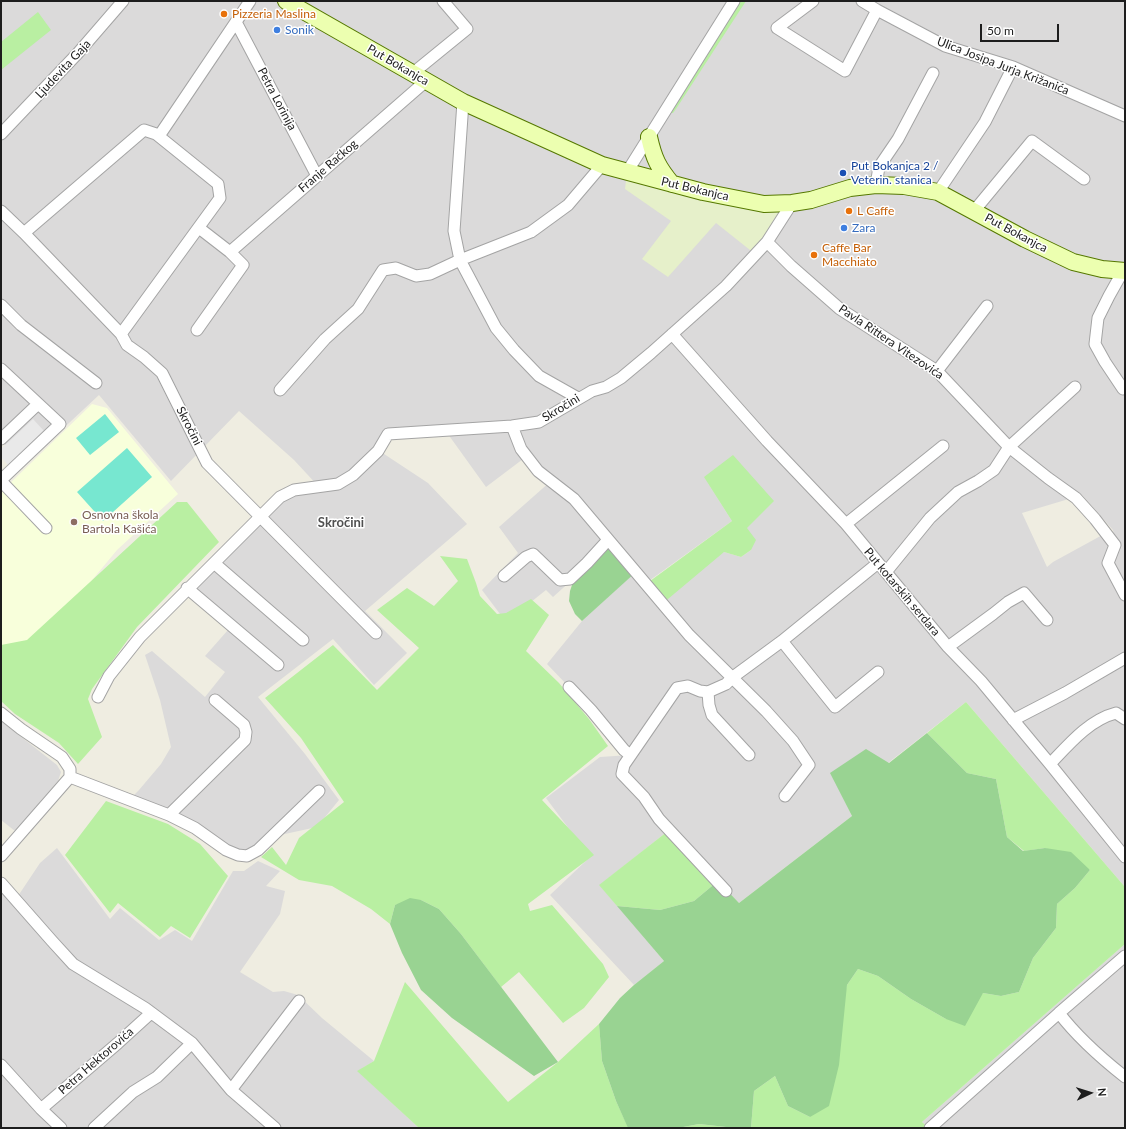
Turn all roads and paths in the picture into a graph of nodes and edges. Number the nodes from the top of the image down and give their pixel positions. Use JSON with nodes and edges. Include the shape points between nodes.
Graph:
{"nodes":[{"id":1,"x":123,"y":1,"type":"edge"},
{"id":2,"x":250,"y":1,"type":"edge"},
{"id":3,"x":286,"y":1,"type":"edge"},
{"id":4,"x":443,"y":1,"type":"edge"},
{"id":5,"x":734,"y":1,"type":"edge"},
{"id":6,"x":813,"y":1,"type":"edge"},
{"id":7,"x":862,"y":1,"type":"edge"},
{"id":8,"x":877,"y":10,"type":"junction"},
{"id":9,"x":236,"y":22,"type":"junction"},
{"id":10,"x":1013,"y":67,"type":"junction"},
{"id":11,"x":933,"y":73,"type":"dead end"},
{"id":12,"x":420,"y":77,"type":"junction"},
{"id":13,"x":463,"y":102,"type":"junction"},
{"id":14,"x":1125,"y":116,"type":"edge"},
{"id":15,"x":1,"y":134,"type":"edge"},
{"id":16,"x":159,"y":136,"type":"junction"},
{"id":17,"x":649,"y":137,"type":"junction"},
{"id":18,"x":602,"y":165,"type":"junction"},
{"id":19,"x":627,"y":172,"type":"junction"},
{"id":20,"x":317,"y":176,"type":"junction"},
{"id":21,"x":1084,"y":179,"type":"dead end"},
{"id":22,"x":672,"y":184,"type":"junction"},
{"id":23,"x":876,"y":185,"type":"junction"},
{"id":24,"x":938,"y":192,"type":"junction"},
{"id":25,"x":792,"y":203,"type":"junction"},
{"id":26,"x":1,"y":210,"type":"edge"},
{"id":27,"x":974,"y":211,"type":"junction"},
{"id":28,"x":199,"y":228,"type":"junction"},
{"id":29,"x":24,"y":233,"type":"junction"},
{"id":30,"x":767,"y":242,"type":"junction"},
{"id":31,"x":230,"y":252,"type":"junction"},
{"id":32,"x":460,"y":260,"type":"junction"},
{"id":33,"x":1124,"y":271,"type":"edge"},
{"id":34,"x":1,"y":305,"type":"edge"},
{"id":35,"x":987,"y":306,"type":"dead end"},
{"id":36,"x":197,"y":330,"type":"dead end"},
{"id":37,"x":121,"y":334,"type":"junction"},
{"id":38,"x":672,"y":334,"type":"junction"},
{"id":39,"x":1,"y":369,"type":"edge"},
{"id":40,"x":937,"y":372,"type":"junction"},
{"id":41,"x":96,"y":383,"type":"dead end"},
{"id":42,"x":1075,"y":387,"type":"dead end"},
{"id":43,"x":1123,"y":389,"type":"dead end"},
{"id":44,"x":280,"y":390,"type":"dead end"},
{"id":45,"x":578,"y":398,"type":"junction"},
{"id":46,"x":38,"y":404,"type":"junction"},
{"id":47,"x":512,"y":426,"type":"junction"},
{"id":48,"x":1,"y":439,"type":"edge"},
{"id":49,"x":943,"y":446,"type":"dead end"},
{"id":50,"x":1009,"y":447,"type":"junction"},
{"id":51,"x":1,"y":481,"type":"edge"},
{"id":52,"x":261,"y":517,"type":"junction"},
{"id":53,"x":846,"y":524,"type":"junction"},
{"id":54,"x":46,"y":528,"type":"dead end"},
{"id":55,"x":608,"y":540,"type":"junction"},
{"id":56,"x":214,"y":563,"type":"junction"},
{"id":57,"x":878,"y":563,"type":"junction"},
{"id":58,"x":886,"y":572,"type":"junction"},
{"id":59,"x":504,"y":576,"type":"dead end"},
{"id":60,"x":187,"y":588,"type":"junction"},
{"id":61,"x":1125,"y":595,"type":"edge"},
{"id":62,"x":1047,"y":620,"type":"dead end"},
{"id":63,"x":376,"y":632,"type":"dead end"},
{"id":64,"x":303,"y":640,"type":"dead end"},
{"id":65,"x":782,"y":641,"type":"junction"},
{"id":66,"x":948,"y":647,"type":"junction"},
{"id":67,"x":1125,"y":658,"type":"edge"},
{"id":68,"x":278,"y":665,"type":"dead end"},
{"id":69,"x":878,"y":672,"type":"dead end"},
{"id":70,"x":733,"y":677,"type":"junction"},
{"id":71,"x":569,"y":687,"type":"dead end"},
{"id":72,"x":708,"y":692,"type":"junction"},
{"id":73,"x":98,"y":697,"type":"dead end"},
{"id":74,"x":215,"y":700,"type":"dead end"},
{"id":75,"x":1,"y":713,"type":"edge"},
{"id":76,"x":1125,"y":719,"type":"edge"},
{"id":77,"x":1013,"y":720,"type":"junction"},
{"id":78,"x":630,"y":755,"type":"junction"},
{"id":79,"x":749,"y":755,"type":"dead end"},
{"id":80,"x":1050,"y":764,"type":"junction"},
{"id":81,"x":70,"y":777,"type":"junction"},
{"id":82,"x":318,"y":791,"type":"dead end"},
{"id":83,"x":785,"y":796,"type":"dead end"},
{"id":84,"x":169,"y":815,"type":"junction"},
{"id":85,"x":1,"y":856,"type":"edge"},
{"id":86,"x":1125,"y":857,"type":"edge"},
{"id":87,"x":1,"y":883,"type":"edge"},
{"id":88,"x":726,"y":891,"type":"dead end"},
{"id":89,"x":1125,"y":956,"type":"edge"},
{"id":90,"x":299,"y":1001,"type":"dead end"},
{"id":91,"x":151,"y":1013,"type":"junction"},
{"id":92,"x":1059,"y":1013,"type":"junction"},
{"id":93,"x":192,"y":1043,"type":"junction"},
{"id":94,"x":1,"y":1065,"type":"edge"},
{"id":95,"x":1125,"y":1077,"type":"edge"},
{"id":96,"x":231,"y":1090,"type":"junction"},
{"id":97,"x":41,"y":1109,"type":"junction"},
{"id":98,"x":97,"y":1127,"type":"edge"},
{"id":99,"x":61,"y":1128,"type":"edge"},
{"id":100,"x":275,"y":1128,"type":"edge"},
{"id":101,"x":930,"y":1128,"type":"edge"}],
"edges":[{"from":1,"to":15,"type":"street","name":"Ljudevita Gaja"},
{"from":2,"to":9,"type":"street"},
{"from":3,"to":12,"type":"main road","name":"Put Bokanjca"},
{"from":4,"to":12,"type":"street","name":"Franje Račkog","via":[[467,28]]},
{"from":5,"to":17,"type":"street"},
{"from":6,"to":8,"type":"street","via":[[777,28],[844,71]]},
{"from":7,"to":8,"type":"street","name":"Ulica Josipa Jurja Križanića"},
{"from":8,"to":10,"type":"street","name":"Ulica Josipa Jurja Križanića","via":[[945,46]]},
{"from":9,"to":16,"type":"street"},
{"from":9,"to":20,"type":"street","name":"Petra Lorinija"},
{"from":10,"to":14,"type":"street","name":"Ulica Josipa Jurja Križanića"},
{"from":10,"to":24,"type":"street","via":[[984,122]]},
{"from":11,"to":23,"type":"street","via":[[898,139],[879,167]]},
{"from":12,"to":13,"type":"main road","name":"Put Bokanjca"},
{"from":12,"to":20,"type":"street","name":"Franje Račkog"},
{"from":13,"to":18,"type":"main road","name":"Put Bokanjca"},
{"from":13,"to":32,"type":"street","via":[[454,231]]},
{"from":16,"to":28,"type":"street","via":[[218,184],[220,198]]},
{"from":16,"to":29,"type":"street","via":[[144,130]]},
{"from":17,"to":19,"type":"street"},
{"from":17,"to":22,"type":"main road","via":[[656,163]]},
{"from":18,"to":19,"type":"main road","name":"Put Bokanjca"},
{"from":18,"to":32,"type":"street","via":[[568,205],[531,232]]},
{"from":19,"to":22,"type":"main road","name":"Put Bokanjca"},
{"from":20,"to":31,"type":"street","name":"Franje Račkog"},
{"from":21,"to":27,"type":"street","via":[[1032,141]]},
{"from":22,"to":25,"type":"main road","name":"Put Bokanjca","via":[[764,204]]},
{"from":23,"to":24,"type":"main road","name":"Put Bokanjca","via":[[904,186]]},
{"from":23,"to":25,"type":"main road","name":"Put Bokanjca","via":[[850,188]]},
{"from":24,"to":27,"type":"main road","name":"Put Bokanjca"},
{"from":25,"to":30,"type":"street","name":"Skročini"},
{"from":26,"to":29,"type":"street","name":"Skročini"},
{"from":27,"to":33,"type":"main road","name":"Put Bokanjca","via":[[1073,262]]},
{"from":28,"to":31,"type":"street"},
{"from":28,"to":37,"type":"street"},
{"from":29,"to":37,"type":"street","name":"Skročini"},
{"from":30,"to":38,"type":"street","name":"Skročini","via":[[726,286]]},
{"from":30,"to":40,"type":"street","name":"Pavla Rittera Vitezovića","via":[[840,309]]},
{"from":31,"to":36,"type":"street","via":[[243,266]]},
{"from":32,"to":44,"type":"street","via":[[430,274],[416,276],[396,268],[383,270],[358,309],[325,338]]},
{"from":32,"to":45,"type":"street","via":[[496,328],[514,350],[539,376]]},
{"from":33,"to":43,"type":"street","via":[[1098,318],[1095,344]]},
{"from":34,"to":41,"type":"street","via":[[21,325]]},
{"from":35,"to":40,"type":"street"},
{"from":37,"to":52,"type":"street","name":"Skročini","via":[[127,345],[162,373],[208,463]]},
{"from":38,"to":45,"type":"street","name":"Skročini","via":[[621,378]]},
{"from":38,"to":53,"type":"street","name":"Put kotarskih serdara","via":[[767,441]]},
{"from":39,"to":46,"type":"street"},
{"from":40,"to":50,"type":"street","name":"Pavla Rittera Vitezovića"},
{"from":42,"to":50,"type":"street"},
{"from":45,"to":47,"type":"street","name":"Skročini","via":[[539,422]]},
{"from":46,"to":48,"type":"street"},
{"from":46,"to":51,"type":"street","via":[[60,424]]},
{"from":47,"to":52,"type":"street","name":"Skročini","via":[[388,434],[378,450],[353,475],[338,484],[294,490],[280,497]]},
{"from":47,"to":55,"type":"street","via":[[521,449],[538,471],[574,499]]},
{"from":49,"to":53,"type":"street"},
{"from":50,"to":58,"type":"street","via":[[994,470],[958,492],[930,518]]},
{"from":50,"to":61,"type":"street","name":"Pavla Rittera Vitezovića","via":[[1076,498],[1095,519],[1115,545],[1108,563]]},
{"from":51,"to":54,"type":"street"},
{"from":52,"to":56,"type":"street","name":"Skročini"},
{"from":52,"to":63,"type":"street","name":"Skročini"},
{"from":53,"to":57,"type":"street","name":"Put kotarskih serdara"},
{"from":55,"to":59,"type":"street","via":[[570,579],[560,580],[532,554]]},
{"from":55,"to":70,"type":"street","via":[[688,635]]},
{"from":56,"to":60,"type":"street","name":"Skročini"},
{"from":56,"to":64,"type":"street"},
{"from":57,"to":58,"type":"street","name":"Put kotarskih serdara"},
{"from":57,"to":65,"type":"street"},
{"from":58,"to":66,"type":"street","name":"Put kotarskih serdara"},
{"from":60,"to":68,"type":"street"},
{"from":60,"to":73,"type":"street","name":"Skročini","via":[[140,637],[109,676]]},
{"from":62,"to":66,"type":"street","via":[[1024,593]]},
{"from":65,"to":69,"type":"street","via":[[835,706]]},
{"from":65,"to":70,"type":"street"},
{"from":66,"to":77,"type":"street","name":"Put kotarskih serdara","via":[[981,681]]},
{"from":67,"to":77,"type":"street"},
{"from":70,"to":72,"type":"street","via":[[726,684]]},
{"from":70,"to":83,"type":"street","via":[[793,741],[809,765]]},
{"from":71,"to":78,"type":"street"},
{"from":72,"to":78,"type":"street","via":[[688,686],[677,688]]},
{"from":72,"to":79,"type":"street","via":[[712,715]]},
{"from":74,"to":84,"type":"street","via":[[244,725],[245,740]]},
{"from":75,"to":81,"type":"street","via":[[62,757],[70,769]]},
{"from":76,"to":80,"type":"street","via":[[1116,713],[1105,716],[1074,738]]},
{"from":77,"to":80,"type":"street","name":"Put kotarskih serdara"},
{"from":78,"to":88,"type":"street","via":[[622,774],[659,819]]},
{"from":80,"to":86,"type":"street","name":"Put kotarskih serdara"},
{"from":81,"to":84,"type":"street"},
{"from":81,"to":85,"type":"street"},
{"from":82,"to":84,"type":"street","via":[[258,850],[247,856],[238,856],[226,850],[195,828]]},
{"from":87,"to":91,"type":"street","via":[[73,964]]},
{"from":89,"to":92,"type":"street"},
{"from":90,"to":96,"type":"street"},
{"from":91,"to":93,"type":"street"},
{"from":91,"to":97,"type":"street","name":"Petra Hektorovića"},
{"from":92,"to":95,"type":"street","via":[[1098,1056]]},
{"from":92,"to":101,"type":"street"},
{"from":93,"to":96,"type":"street"},
{"from":93,"to":98,"type":"street","via":[[157,1077],[134,1092]]},
{"from":94,"to":97,"type":"street"},
{"from":96,"to":100,"type":"street"},
{"from":97,"to":99,"type":"street"}]}
